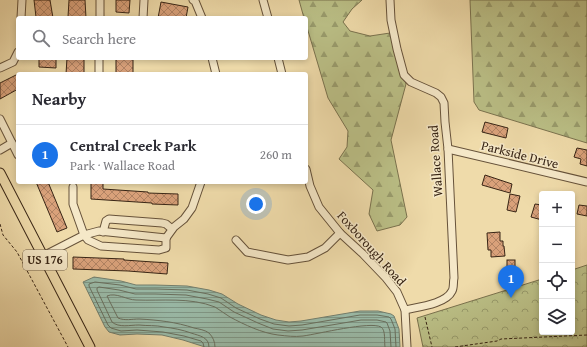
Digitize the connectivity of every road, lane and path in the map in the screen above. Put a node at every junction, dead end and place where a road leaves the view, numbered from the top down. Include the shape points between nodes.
1 (22, 0) edge
2 (100, 0) edge
3 (144, 0) edge
4 (194, 0) edge
5 (263, 0) edge
6 (390, 0) edge
7 (21, 16) edge
8 (100, 16) edge
9 (143, 16) edge
10 (201, 16) edge
11 (267, 16) edge
12 (16, 56) edge
13 (99, 60) edge
14 (212, 60) edge
15 (278, 60) edge
16 (0, 68) edge
17 (99, 72) edge
18 (216, 72) edge
19 (282, 72) edge
20 (0, 119) edge
21 (12, 143) junction
22 (448, 149) junction
23 (0, 150) edge
24 (16, 150) edge
25 (0, 173) edge
26 (308, 178) edge
27 (587, 182) edge
28 (200, 184) edge
29 (73, 187) dead end
30 (0, 224) edge
31 (172, 229) junction
32 (102, 232) junction
33 (340, 233) junction
34 (84, 235) junction
35 (166, 238) junction
36 (236, 240) dead end
37 (43, 256) junction
38 (405, 310) junction
39 (425, 317) dead end
40 (587, 335) edge
41 (560, 336) joint
42 (68, 347) edge
43 (90, 347) edge
44 (407, 347) edge
45 (432, 347) edge
46 (455, 347) edge

1 - 7 street
2 - 8 street
3 - 9 street
4 - 10 street
5 - 11 street
6 - 22 street, Wallace Road via 391,20 404,75 411,82 441,97 444,103
12 - 16 street via 13,62
13 - 17 street
14 - 18 street
15 - 19 street
20 - 21 street
21 - 23 street
21 - 24 street
22 - 27 street, Parkside Drive
22 - 38 street, Wallace Road via 454,278 452,291 446,298 432,304
25 - 37 main road, US 176
26 - 33 street, Foxborough Road via 319,207
28 - 31 street via 192,208
29 - 34 street via 74,204
30 - 42 path via 3,235 17,252
31 - 32 street via 162,223 109,219
31 - 35 street
32 - 34 street
32 - 35 street
33 - 36 street via 325,248 308,257 288,260 247,252
33 - 38 street, Foxborough Road via 386,278 397,292
34 - 35 street via 88,240 101,246 159,250 166,248
34 - 37 street
37 - 43 main road, US 176
38 - 44 street, Foxborough Road
39 - 45 path
40 - 41 path
41 - 46 path via 501,340

